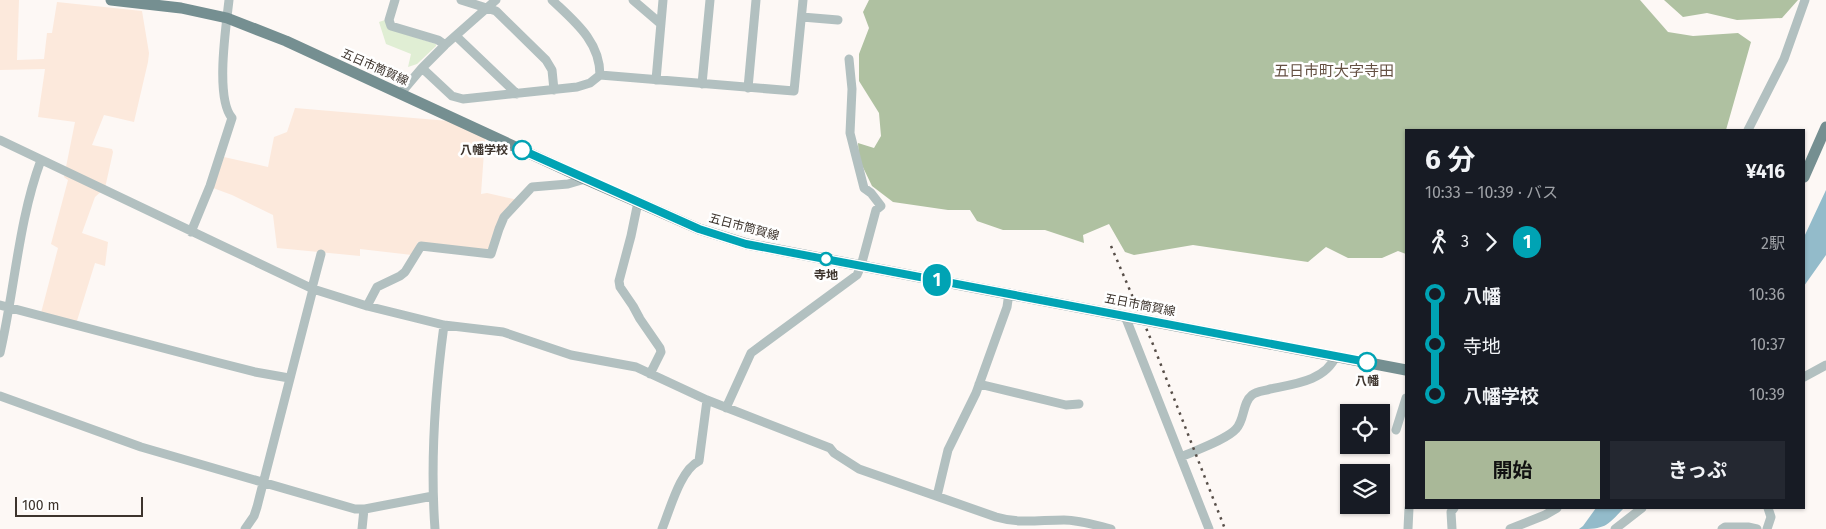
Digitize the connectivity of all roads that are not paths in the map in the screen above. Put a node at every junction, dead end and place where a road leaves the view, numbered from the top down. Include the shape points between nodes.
1 (111, 0) edge
2 (229, 0) edge
3 (395, 0) edge
4 (461, 0) edge
5 (496, 0) edge
6 (552, 0) edge
7 (633, 0) edge
8 (663, 0) edge
9 (710, 0) edge
10 (756, 0) edge
11 (804, 0) edge
12 (1806, 0) edge
13 (487, 8) junction
14 (802, 16) junction
15 (227, 18) junction
16 (838, 20) dead end
17 (661, 24) junction
18 (456, 36) junction
19 (445, 45) junction
20 (849, 59) dead end
21 (422, 68) junction
22 (600, 75) junction
23 (656, 80) junction
24 (702, 84) junction
25 (748, 88) junction
26 (554, 90) junction
27 (400, 94) junction
28 (517, 94) junction
29 (1826, 127) edge
30 (1749, 129) edge
31 (0, 140) edge
32 (41, 160) junction
33 (1805, 175) edge
34 (585, 179) junction
35 (638, 202) junction
36 (190, 232) junction
37 (321, 254) dead end
38 (861, 266) junction
39 (312, 289) junction
40 (1009, 293) junction
41 (0, 305) edge
42 (367, 306) junction
43 (10, 308) junction
44 (1125, 316) junction
45 (444, 325) junction
46 (0, 353) edge
47 (1336, 356) junction
48 (1826, 365) edge
49 (1405, 370) edge
50 (650, 374) junction
51 (1805, 376) edge
52 (289, 378) junction
53 (979, 384) junction
54 (0, 396) edge
55 (707, 400) junction
56 (1405, 401) edge
57 (1080, 404) dead end
58 (726, 408) junction
59 (1396, 430) dead end
60 (1181, 457) junction
61 (263, 483) junction
62 (433, 496) junction
63 (938, 496) junction
64 (364, 509) junction
65 (1409, 509) edge
66 (1454, 509) edge
67 (1555, 509) edge
68 (1641, 509) edge
69 (1768, 509) edge
70 (245, 529) edge
71 (362, 529) edge
72 (436, 529) edge
73 (662, 529) edge
74 (1111, 529) edge
75 (1209, 529) edge
76 (1408, 529) edge
77 (1452, 529) edge
78 (1510, 529) edge
79 (1615, 529) edge
80 (1722, 529) edge
81 (1757, 529) edge
82 (1767, 529) edge

1 - 15 main road, 五日市筒賀線 via 181,8
2 - 15 street
3 - 19 street via 389,20 391,26
4 - 13 street
5 - 13 street
6 - 22 street via 589,38 598,59
7 - 17 street
8 - 17 street
9 - 24 street
10 - 25 street
11 - 14 street
12 - 30 street via 1784,59
13 - 18 street
13 - 26 street via 496,11 546,60 552,70
14 - 16 street
14 - 25 street via 794,91
15 - 27 main road, 五日市筒賀線 via 286,41
15 - 36 street via 222,78 226,109 232,118 210,186
17 - 23 street
18 - 19 street
18 - 28 street
19 - 21 street
20 - 38 street via 852,89 850,133 864,188 881,206 876,210
21 - 27 street
21 - 28 street via 457,98
22 - 23 street
22 - 26 street via 584,86
23 - 24 street
24 - 25 street
26 - 28 street
27 - 34 main road, 五日市筒賀線
29 - 33 main road
31 - 32 street
32 - 36 street
32 - 43 street via 30,191
34 - 35 main road, 五日市筒賀線
34 - 42 street via 532,187 504,217 491,254 420,246 405,272 377,287
35 - 38 main road, 五日市筒賀線 via 699,229 746,244
35 - 50 street via 619,281 660,348
36 - 39 street
37 - 39 street
38 - 40 main road, 五日市筒賀線
38 - 58 street via 857,275 751,353
39 - 42 street
39 - 52 street
40 - 44 main road, 五日市筒賀線
40 - 53 street
41 - 43 street
42 - 45 street
43 - 46 street
43 - 52 street
44 - 47 main road, 五日市筒賀線
44 - 60 street
45 - 50 street via 503,332 571,355 629,365
45 - 62 street via 437,377
47 - 49 main road, 五日市筒賀線
47 - 60 street via 1332,366 1319,375 1252,395 1237,429
48 - 51 street
50 - 55 street
52 - 61 street
53 - 57 street via 1066,405
53 - 63 street via 948,450
54 - 61 street via 141,447
55 - 58 street
55 - 73 street via 699,461 693,464 680,484
56 - 59 street
58 - 63 street via 830,448 859,469
60 - 75 street
61 - 64 street
61 - 70 street via 254,516
62 - 64 street
62 - 72 street
63 - 74 street via 1013,522 1065,520
64 - 71 street
65 - 76 street
66 - 77 street
67 - 78 street
68 - 79 street
69 - 82 street via 1771,517
80 - 81 street

